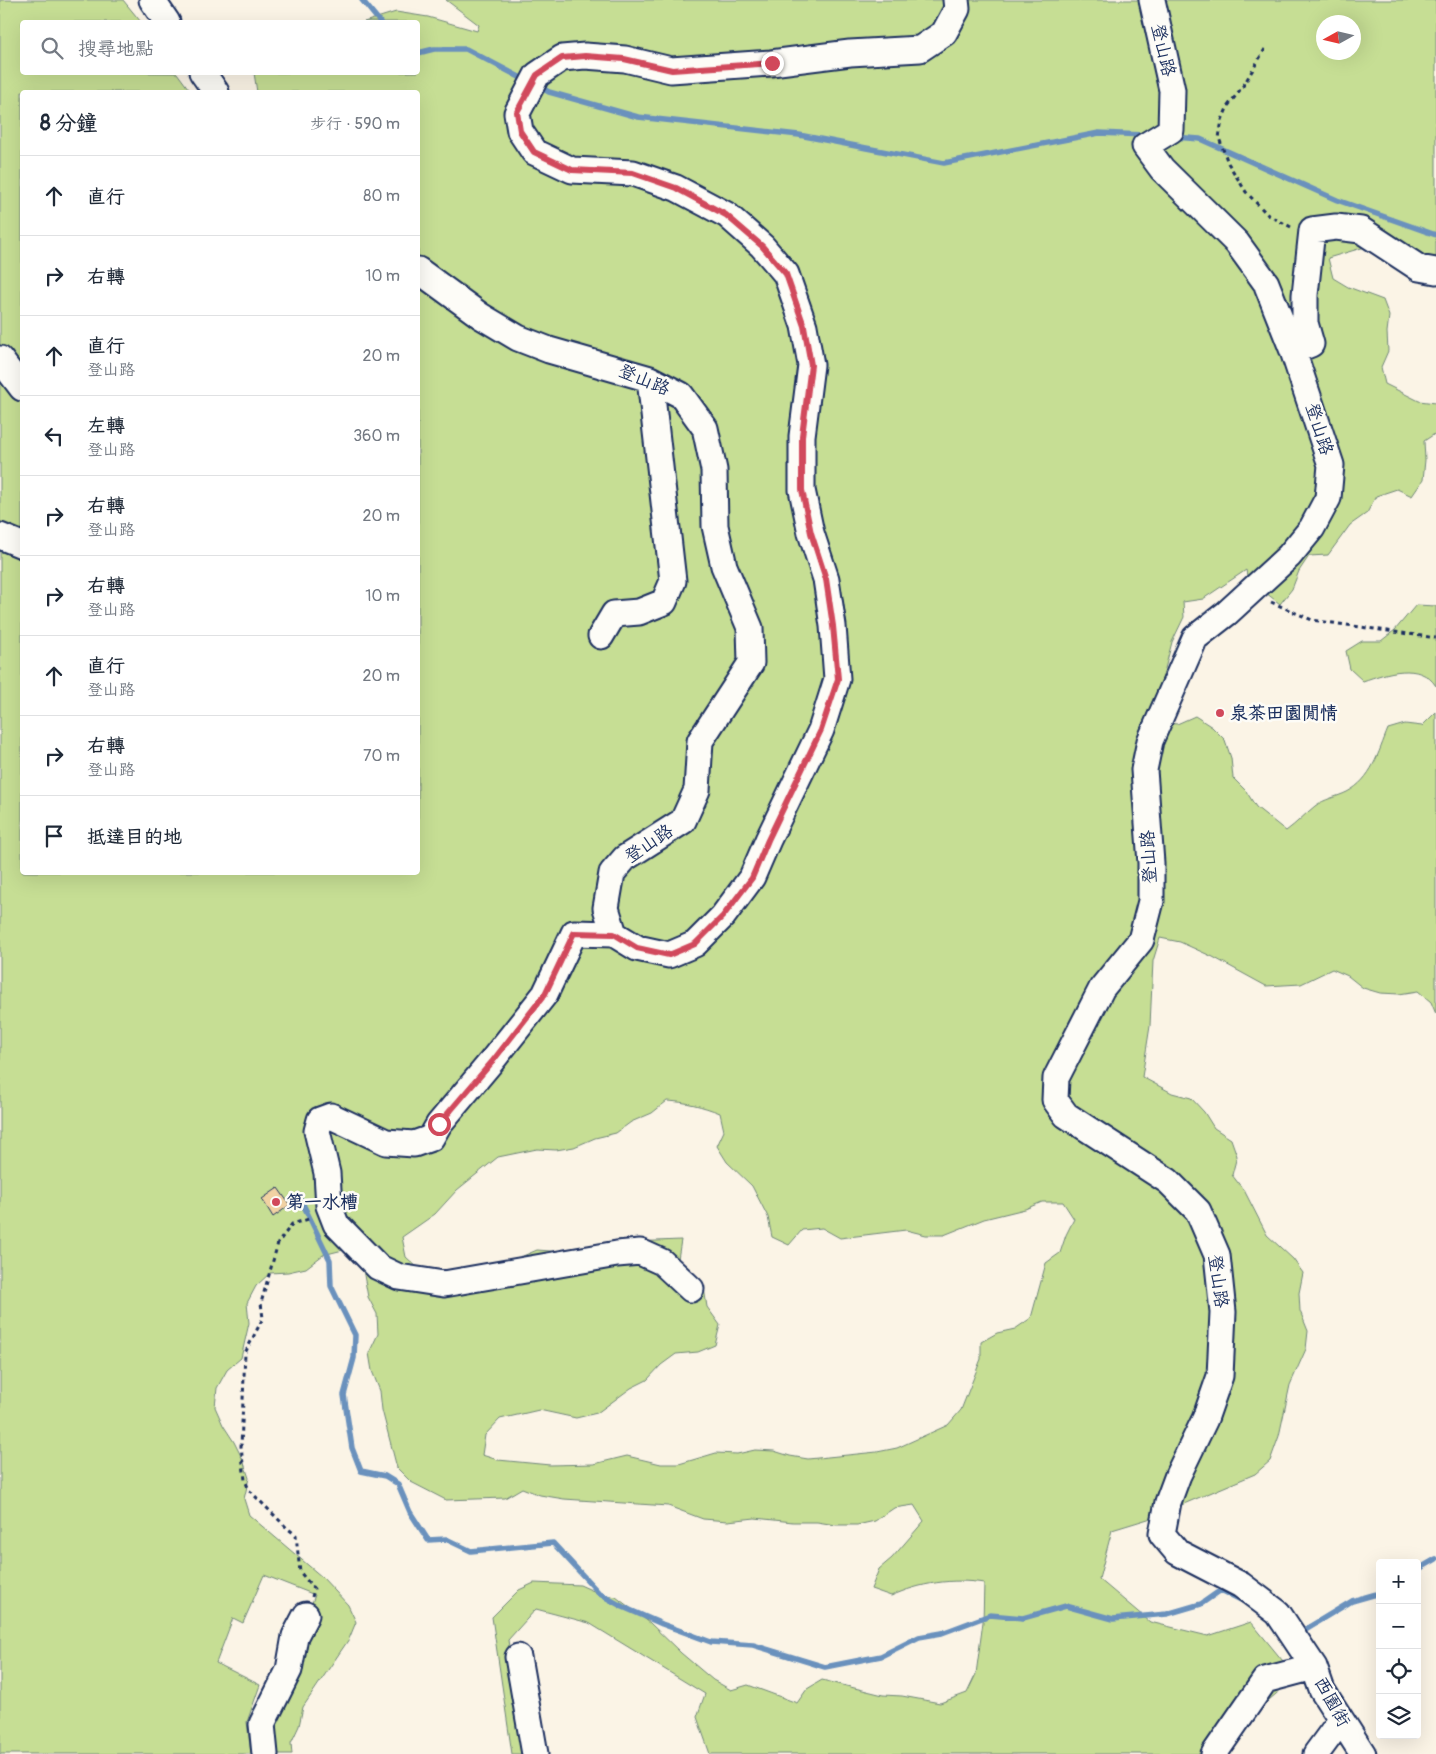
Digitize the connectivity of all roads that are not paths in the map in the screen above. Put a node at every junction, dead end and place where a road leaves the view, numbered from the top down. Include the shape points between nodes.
1 (152, 0) edge
2 (956, 0) edge
3 (1152, 0) edge
4 (167, 20) edge
5 (204, 75) edge
6 (215, 90) edge
7 (420, 271) edge
8 (1436, 271) edge
9 (1293, 351) junction
10 (0, 359) edge
11 (650, 379) junction
12 (20, 385) edge
13 (0, 536) edge
14 (20, 544) edge
15 (601, 636) dead end
16 (614, 934) junction
17 (691, 1289) dead end
18 (306, 1615) road end
19 (518, 1657) dead end
20 (1314, 1666) junction
21 (1341, 1720) junction
22 (265, 1754) edge
23 (535, 1754) edge
24 (1214, 1754) edge
25 (1316, 1754) edge
26 (1363, 1754) edge

1 - 4 street
2 - 16 street via 957,9 944,32 920,49 672,70 624,59 562,58 533,83 517,112 520,131 534,152 572,170 633,173 676,188 726,215 762,246 786,274 804,326 811,365 802,436 802,490 811,533 826,579 838,679 821,730 752,878 723,916 695,944 669,955 637,948
3 - 9 street, 登山路 via 1172,90 1170,130 1145,146 1162,169 1237,243 1266,282
5 - 6 street
7 - 11 street, 登山路 via 481,316 518,338
8 - 9 street via 1419,268 1361,230 1336,227 1312,230 1305,294 1305,323 1312,344
9 - 20 street, 登山路 via 1331,465 1328,498 1312,528 1289,556 1195,638 1178,675 1150,741 1144,770 1151,901 1141,940 1102,988 1056,1078 1055,1100 1066,1115 1168,1181 1198,1211 1217,1255 1223,1312 1220,1376 1205,1419 1168,1502 1162,1534 1177,1552 1241,1585 1278,1613
10 - 12 street
11 - 15 street via 673,581 664,602 639,612 614,614
11 - 16 street, 登山路 via 681,395 705,428 714,470 715,526 724,566 750,628 751,663 700,741 697,790 682,821 625,858 612,873 606,908
13 - 14 street
16 - 17 street via 574,933 545,994 431,1138 414,1144 386,1142 331,1116 320,1120 317,1132 328,1172 329,1206 336,1224 351,1240 378,1267 399,1276 444,1284 640,1252 662,1262
18 - 22 street via 295,1636 289,1670 262,1724
19 - 23 street
20 - 21 street, 西園街 via 1322,1690
20 - 24 street, 西園街 via 1265,1680
21 - 25 street
21 - 26 street, 西園街

